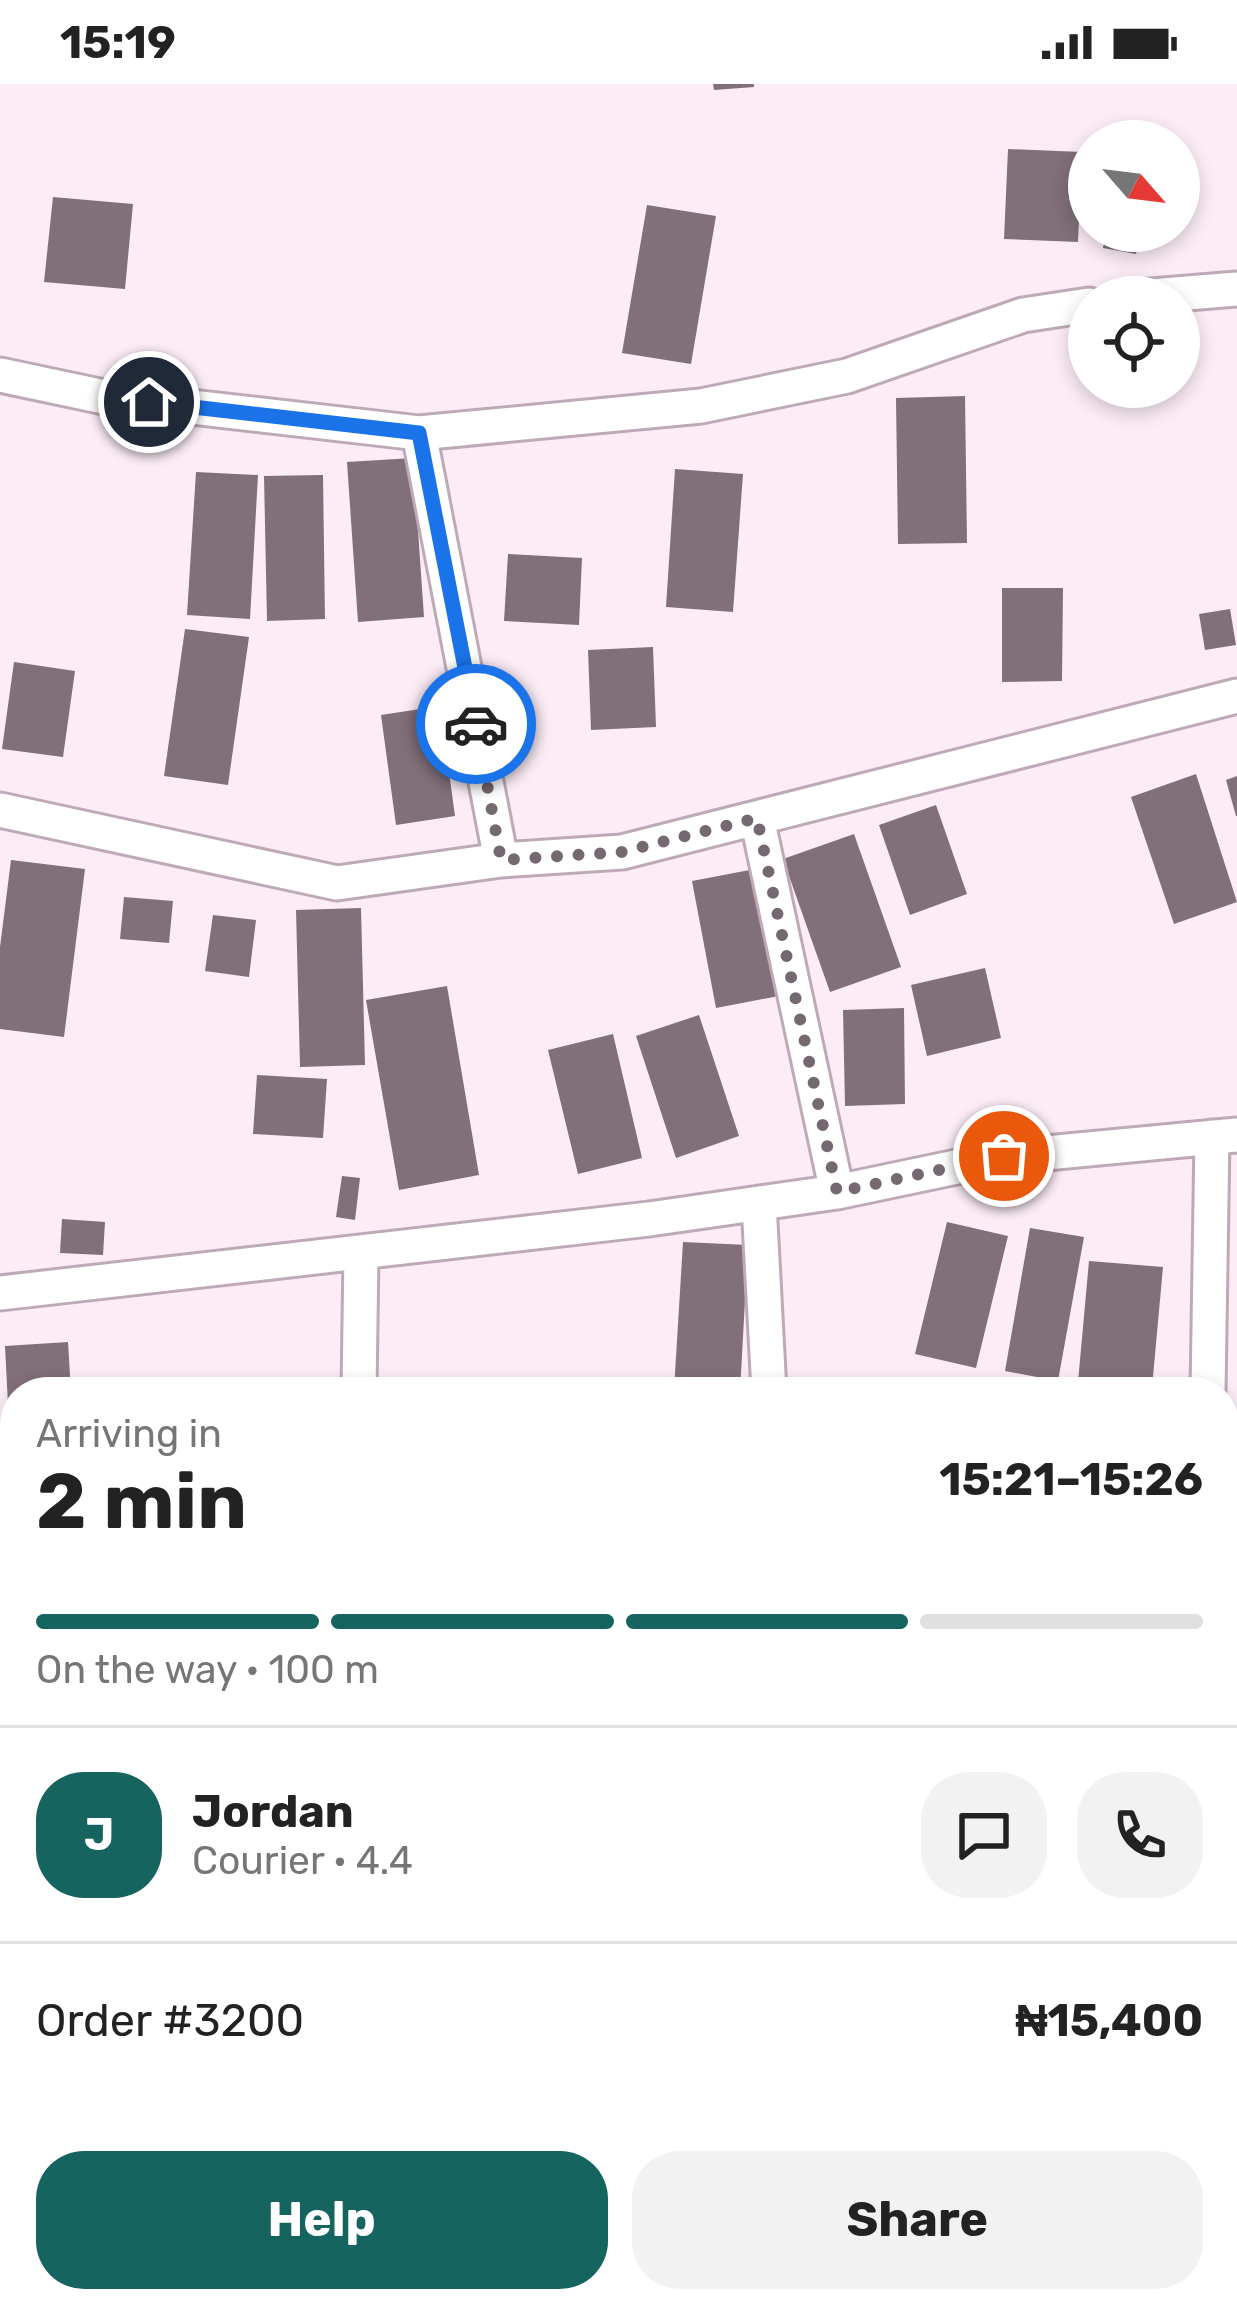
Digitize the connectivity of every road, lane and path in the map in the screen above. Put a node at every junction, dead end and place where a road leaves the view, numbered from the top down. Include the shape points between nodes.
1 (1237, 289) edge
2 (1200, 292) edge
3 (1068, 308) edge
4 (0, 375) edge
5 (419, 433) junction
6 (1237, 696) edge
7 (0, 811) edge
8 (757, 818) junction
9 (501, 860) junction
10 (1224, 1136) edge
11 (837, 1192) junction
12 (759, 1203) junction
13 (361, 1254) junction
14 (0, 1293) edge
15 (359, 1377) edge
16 (769, 1377) edge
17 (1209, 1377) edge

1 - 2 street
3 - 5 street via 1023,315 847,376 701,406
4 - 5 street via 104,397
5 - 9 street
6 - 8 street
7 - 9 street via 337,883
8 - 9 street via 622,852
8 - 11 street
10 - 11 street via 1004,1156
10 - 17 street
11 - 12 street
12 - 13 street
12 - 16 street
13 - 14 street
13 - 15 street

